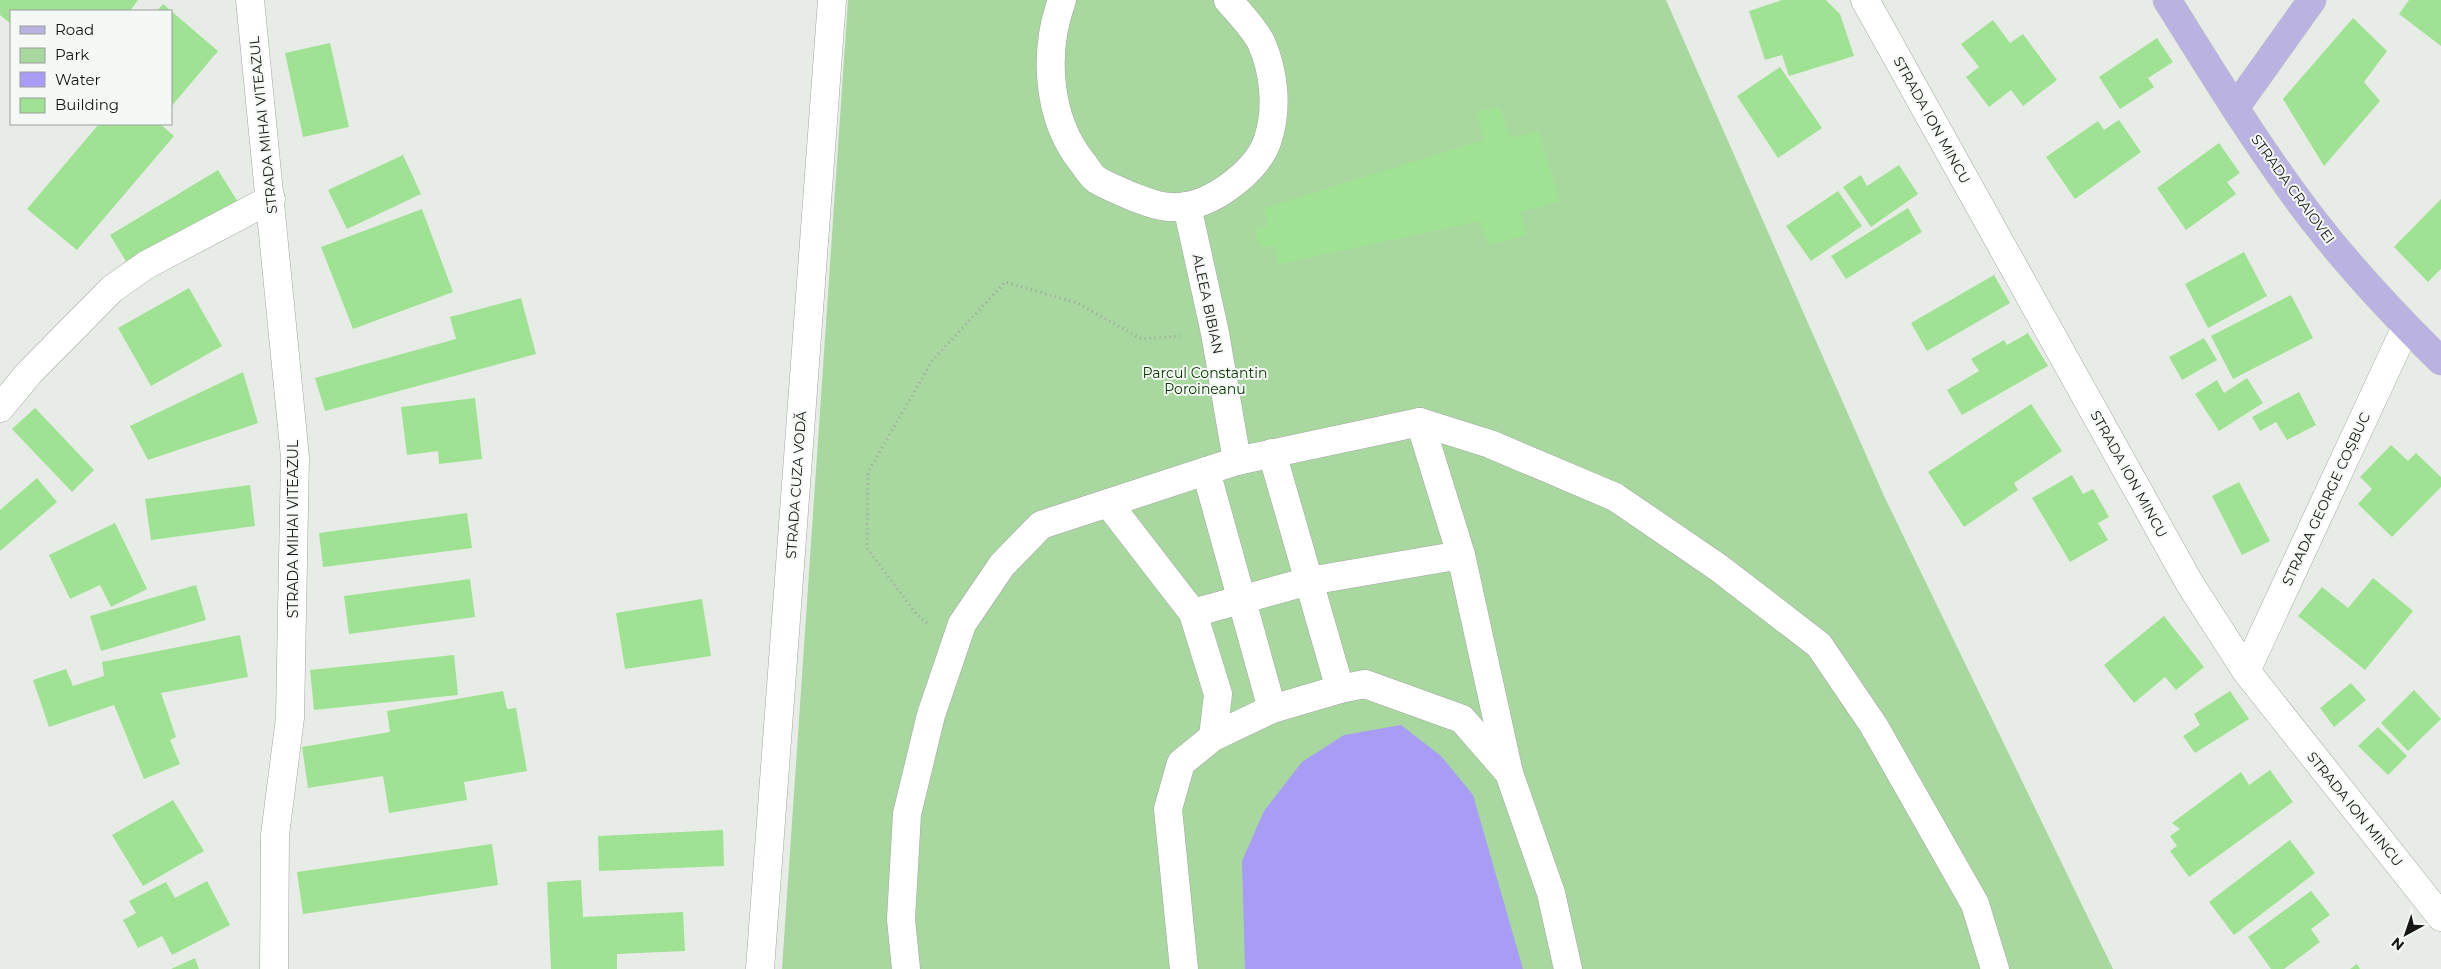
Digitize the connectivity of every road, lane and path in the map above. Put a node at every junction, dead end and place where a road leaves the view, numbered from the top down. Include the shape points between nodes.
1 (250, 0) edge
2 (832, 0) edge
3 (1062, 0) edge
4 (1228, 0) edge
5 (1865, 0) edge
6 (2167, 0) edge
7 (2312, 0) edge
8 (2235, 108) junction
9 (271, 199) junction
10 (1187, 206) junction
11 (2406, 327) junction
12 (1215, 333) junction
13 (2441, 361) edge
14 (0, 408) edge
15 (1420, 422) junction
16 (1272, 453) junction
17 (1237, 462) junction
18 (1206, 471) junction
19 (1108, 503) junction
20 (1461, 555) junction
21 (1309, 581) junction
22 (1242, 598) junction
23 (1193, 613) junction
24 (954, 644) junction
25 (2246, 671) junction
26 (1340, 689) junction
27 (1272, 709) junction
28 (1213, 737) junction
29 (1509, 773) junction
30 (2441, 917) edge
31 (274, 969) edge
32 (760, 969) edge
33 (906, 969) edge
34 (1184, 969) edge
35 (1568, 969) edge
36 (1995, 969) edge

1 - 9 street, STRADA MIHAI VITEAZUL
2 - 32 street, STRADA CUZA VODĂ
3 - 10 street via 1055,18 1050,64 1057,117 1075,153 1095,179 1126,194 1159,206
4 - 10 street via 1260,42 1269,69 1274,96 1268,140 1250,168 1222,192
5 - 25 street, STRADA ION MINCU via 2190,584
6 - 8 main road, STRADA CRAIOVEI
7 - 8 main road
8 - 11 main road, STRADA CRAIOVEI via 2313,220
9 - 14 street via 146,264 112,289 29,373
9 - 31 street, STRADA MIHAI VITEAZUL via 295,457 290,718 275,835
10 - 12 street, ALEEA BIBIAN
11 - 13 main road, STRADA CRAIOVEI
11 - 25 street, STRADA GEORGE COȘBUC
12 - 17 street, ALEEA BIBIAN
12 - 24 path via 1142,339 1077,303 1005,282 932,361 868,472 867,548 917,615
15 - 16 street
15 - 20 street
15 - 36 street via 1490,444 1614,497 1719,568 1819,645 1874,726 1975,904
16 - 17 street
16 - 21 street
17 - 18 street
18 - 19 street
18 - 22 street
19 - 23 street
19 - 24 street via 1041,525 1002,565 962,624
20 - 21 street
20 - 29 street
21 - 22 street
21 - 26 street
22 - 23 street
22 - 27 street
23 - 28 street via 1218,694
24 - 33 street via 930,715 907,814 901,919
25 - 30 street, STRADA ION MINCU
26 - 27 street
26 - 29 street via 1365,684 1462,719
27 - 28 street
28 - 34 street via 1181,763 1168,809
29 - 35 street via 1551,893

